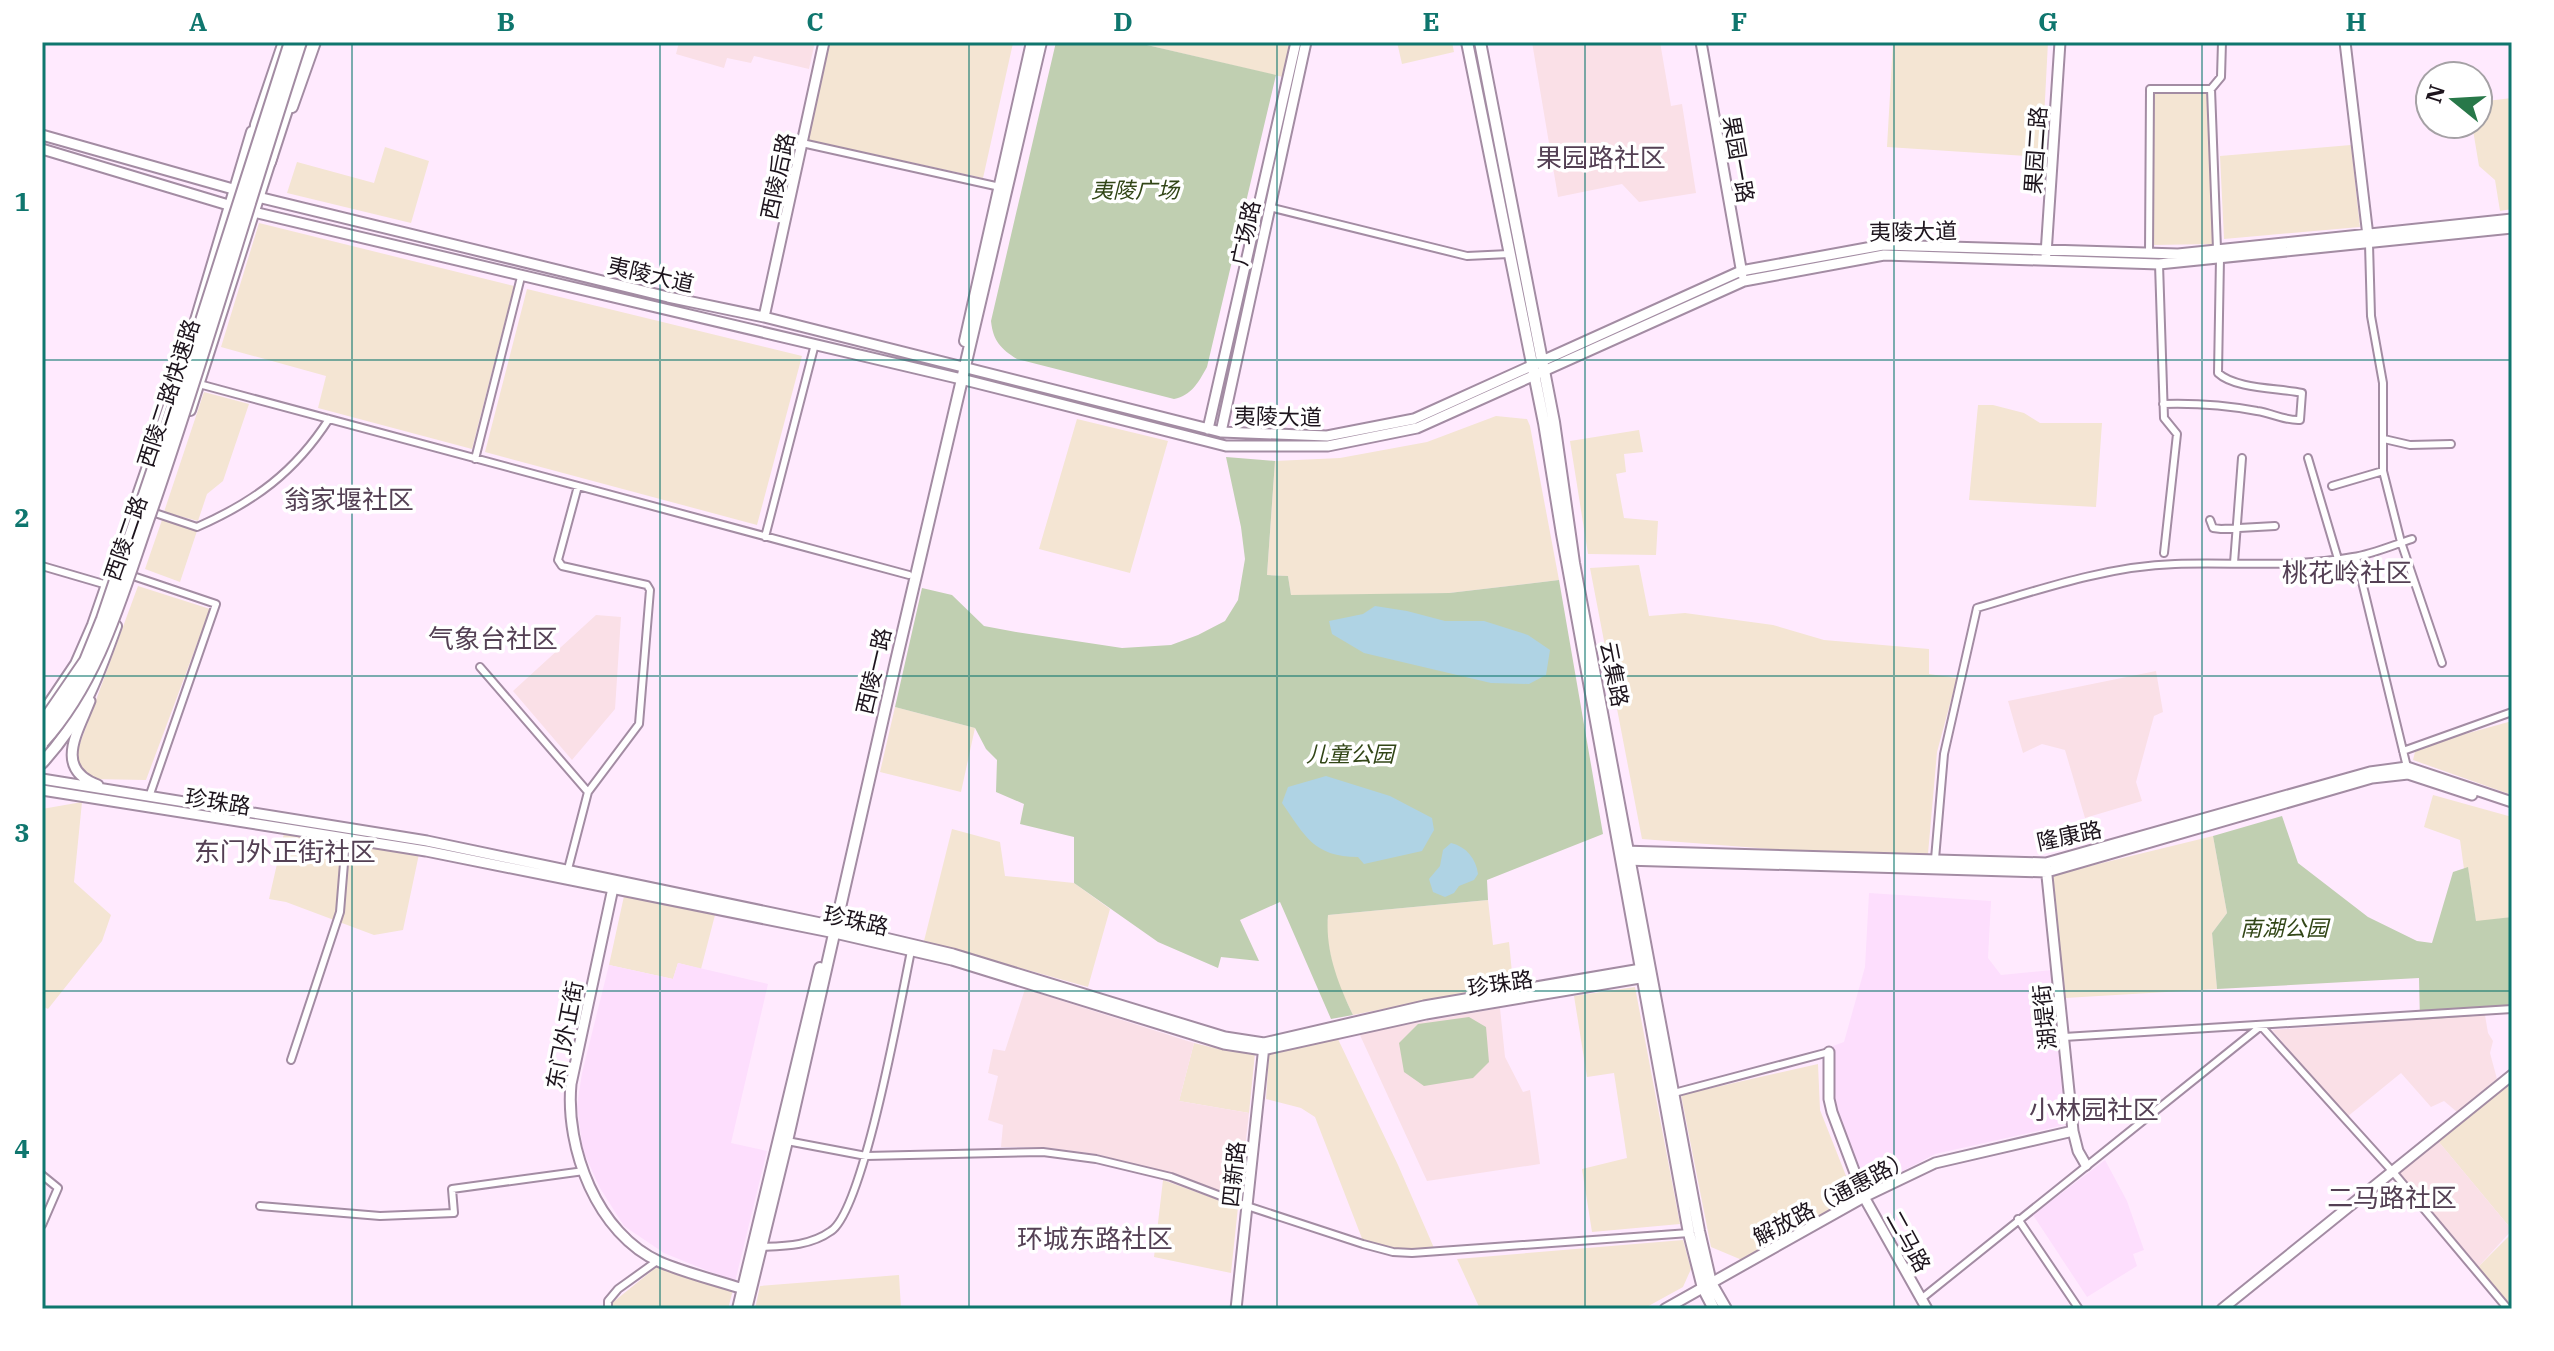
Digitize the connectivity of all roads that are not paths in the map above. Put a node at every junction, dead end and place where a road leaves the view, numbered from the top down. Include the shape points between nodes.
1 (285, 42) edge
2 (300, 42) edge
3 (308, 42) edge
4 (315, 42) edge
5 (824, 42) edge
6 (1032, 42) edge
7 (1041, 42) edge
8 (1296, 42) edge
9 (1306, 42) edge
10 (1467, 42) edge
11 (1480, 42) edge
12 (1701, 42) edge
13 (2060, 42) edge
14 (2222, 42) edge
15 (2345, 42) edge
16 (2211, 89) junction
17 (42, 135) edge
18 (802, 143) junction
19 (42, 149) edge
20 (269, 162) junction
21 (1000, 187) junction
22 (234, 190) junction
23 (259, 197) junction
24 (230, 206) junction
25 (1269, 207) junction
26 (254, 212) junction
27 (2512, 219) edge
28 (2512, 228) edge
29 (2368, 240) junction
30 (2149, 253) junction
31 (2218, 253) junction
32 (1509, 254) junction
33 (2046, 255) junction
34 (2159, 264) junction
35 (1742, 276) junction
36 (521, 277) junction
37 (764, 317) junction
38 (815, 344) junction
39 (963, 367) junction
40 (1537, 368) junction
41 (960, 379) junction
42 (199, 384) junction
43 (2163, 404) junction
44 (329, 419) junction
45 (1208, 429) junction
46 (1221, 432) junction
47 (2384, 439) junction
48 (2451, 444) dead end
49 (2242, 458) dead end
50 (2308, 458) dead end
51 (475, 459) junction
52 (2383, 471) junction
53 (578, 486) junction
54 (2332, 486) dead end
55 (155, 513) junction
56 (2210, 520) dead end
57 (2275, 526) dead end
58 (2236, 530) junction
59 (765, 537) junction
60 (2412, 539) dead end
61 (2401, 542) junction
62 (2164, 553) dead end
63 (2356, 557) junction
64 (2338, 559) junction
65 (2234, 563) junction
66 (42, 566) edge
67 (909, 575) junction
68 (133, 576) junction
69 (107, 585) junction
70 (2442, 663) dead end
71 (480, 667) dead end
72 (96, 684) junction
73 (2512, 712) edge
74 (42, 715) edge
75 (42, 725) edge
76 (42, 742) edge
77 (2403, 751) junction
78 (42, 763) edge
79 (2407, 767) junction
80 (42, 779) edge
81 (42, 790) edge
82 (588, 792) junction
83 (128, 794) junction
84 (68, 795) junction
85 (42, 796) edge
86 (149, 797) junction
87 (2512, 802) edge
88 (2512, 809) edge
89 (346, 839) junction
90 (1624, 855) junction
91 (1935, 859) junction
92 (2046, 867) junction
93 (568, 869) junction
94 (613, 888) junction
95 (832, 929) junction
96 (911, 951) junction
97 (1646, 973) junction
98 (2512, 1009) edge
99 (2261, 1026) junction
100 (2064, 1037) junction
101 (1264, 1046) junction
102 (1829, 1052) joint
103 (291, 1060) dead end
104 (2512, 1075) edge
105 (1674, 1093) junction
106 (2073, 1131) junction
107 (787, 1141) junction
108 (866, 1156) junction
109 (2086, 1165) junction
110 (584, 1171) junction
111 (2393, 1172) junction
112 (42, 1175) edge
113 (1864, 1197) junction
114 (260, 1206) dead end
115 (1247, 1206) junction
116 (2018, 1219) junction
117 (42, 1225) edge
118 (1689, 1233) junction
119 (761, 1247) junction
120 (657, 1261) junction
121 (1707, 1285) junction
122 (743, 1289) junction
123 (1921, 1299) junction
124 (608, 1309) edge
125 (738, 1309) edge
126 (746, 1309) edge
127 (1236, 1309) edge
128 (1665, 1309) edge
129 (1714, 1309) edge
130 (1726, 1309) edge
131 (1927, 1309) edge
132 (2079, 1309) edge
133 (2222, 1309) edge
134 (2508, 1309) edge

1 - 22 main road, 西陵二路
1 - 75 highway, 西陵二路快速路, bridge via 170,421 103,619 86,661
2 - 76 highway, 西陵二路快速路, bridge via 105,641 79,691
3 - 20 highway
4 - 20 main road, 西陵二路
5 - 18 main road, 西陵后路
6 - 21 main road, 西陵一路
7 - 39 main road, 西陵一路
8 - 45 main road, 广场路
9 - 25 main road, 广场路
10 - 32 main road, 云集路
11 - 40 main road, 云集路
12 - 35 main road, 果园一路
13 - 33 main road, 果园二路
14 - 16 street via 2221,77
15 - 29 main road
16 - 30 street via 2150,89
16 - 31 street
17 - 22 main road, 夷陵大道
18 - 21 street
18 - 37 main road, 西陵后路
19 - 24 main road, 夷陵大道
20 - 23 main road, 西陵二路
21 - 39 main road, 西陵一路
22 - 23 main road, 夷陵大道
22 - 24 main road, 西陵二路
23 - 26 main road, 西陵二路
23 - 37 main road, 夷陵大道
24 - 26 main road, 夷陵大道
24 - 69 main road, 西陵二路
25 - 32 street via 1467,256
25 - 46 main road, 广场路
26 - 36 main road, 夷陵大道
26 - 42 main road, 西陵二路
27 - 29 main road, 夷陵大道
28 - 29 main road, 夷陵大道
29 - 31 main road, 夷陵大道
29 - 47 street
30 - 31 main road, 夷陵大道
30 - 33 main road, 夷陵大道
31 - 34 main road, 夷陵大道
31 - 43 street via 2218,373 2302,393 2300,420 2211,403
32 - 40 main road, 云集路
33 - 34 main road, 夷陵大道
33 - 35 main road, 夷陵大道 via 1884,255
34 - 43 street
35 - 40 main road, 夷陵大道
36 - 38 main road, 夷陵大道
36 - 51 street
37 - 39 main road, 夷陵大道
38 - 41 main road, 夷陵大道
38 - 59 street
39 - 41 main road, 西陵一路
39 - 45 main road, 夷陵大道
40 - 41 main road, 夷陵大道 via 1417,428 1328,446 1226,446
40 - 46 main road, 夷陵大道 via 1414,419 1327,436
40 - 90 main road, 云集路 via 1554,422
41 - 67 main road, 西陵一路
41 - 95 main road, 西陵一路
42 - 44 street
42 - 55 main road, 西陵二路
43 - 62 street via 2164,418 2177,434
44 - 51 street
44 - 55 street via 310,449 267,490 225,515 197,527
45 - 46 main road, 夷陵大道
47 - 48 street via 2410,445
47 - 52 street
49 - 58 street
50 - 64 street
51 - 53 street
52 - 54 street
52 - 61 street
53 - 59 street
53 - 82 street via 558,560 562,566 647,585 650,590 639,724
55 - 68 main road, 西陵二路
56 - 58 street via 2213,528
57 - 58 street
58 - 65 street
59 - 67 street
60 - 61 street
61 - 63 street
61 - 70 street
63 - 64 street
63 - 77 street
64 - 65 street
65 - 91 street via 2106,573 1977,608 1944,754
66 - 69 street
67 - 95 main road, 西陵一路
68 - 72 main road, 西陵二路
68 - 86 street via 216,604
69 - 74 main road, 西陵二路 via 76,664
71 - 82 street
72 - 78 main road, 西陵二路 via 75,724
72 - 83 main road via 71,762 90,782
73 - 77 street
77 - 79 street
79 - 87 main road, 隆康路
79 - 92 main road, 隆康路 via 2370,772
80 - 83 main road, 珍珠路
81 - 84 main road, 珍珠路
82 - 93 street
83 - 86 main road, 珍珠路
84 - 85 main road
84 - 89 main road, 珍珠路
86 - 93 main road, 珍珠路
88 - 92 main road, 隆康路 via 2408,774 2372,778
89 - 94 main road, 珍珠路
89 - 103 street via 340,912
90 - 91 main road, 隆康路
90 - 92 main road, 隆康路
90 - 97 main road, 云集路
91 - 92 main road, 隆康路
92 - 100 main road, 湖堤街
93 - 95 main road, 珍珠路
94 - 95 main road, 珍珠路
94 - 110 main road, 东门外正街 via 568,1110
95 - 96 main road, 珍珠路
95 - 101 main road, 珍珠路 via 953,954
95 - 107 main road, 西陵一路
95 - 122 main road, 西陵一路
96 - 101 main road, 珍珠路 via 1224,1044
96 - 108 street
97 - 101 main road, 珍珠路 via 1424,1006
97 - 105 main road, 云集路
97 - 118 main road, 云集路
98 - 99 street
99 - 100 street
99 - 109 street
99 - 111 street
100 - 106 main road, 湖堤街
101 - 115 main road, 四新路
102 - 105 street
102 - 113 main road, 二马路 via 1832,1112
104 - 111 main road
105 - 121 main road, 云集路
106 - 109 main road, 湖堤街
106 - 113 main road, 解放路（通惠路） via 1935,1163
107 - 108 street
107 - 119 main road, 西陵一路
108 - 115 street via 1056,1153 1171,1177
108 - 119 street via 849,1206 833,1230 799,1245
109 - 116 street
110 - 114 street via 452,1189 454,1213 380,1216
110 - 120 main road, 东门外正街 via 615,1230
111 - 133 main road
111 - 134 street
112 - 117 street via 58,1188
113 - 121 main road, 解放路（通惠路）
113 - 123 main road, 二马路
115 - 118 street via 1393,1252
115 - 127 main road, 四新路
116 - 123 street
116 - 132 street
118 - 121 main road, 云集路
119 - 126 main road, 西陵一路
120 - 122 main road, 东门外正街
120 - 124 street via 618,1289
121 - 128 main road, 解放路（通惠路）
121 - 129 main road, 云集路
121 - 130 main road, 云集路
122 - 125 main road, 西陵一路
123 - 131 main road, 二马路

